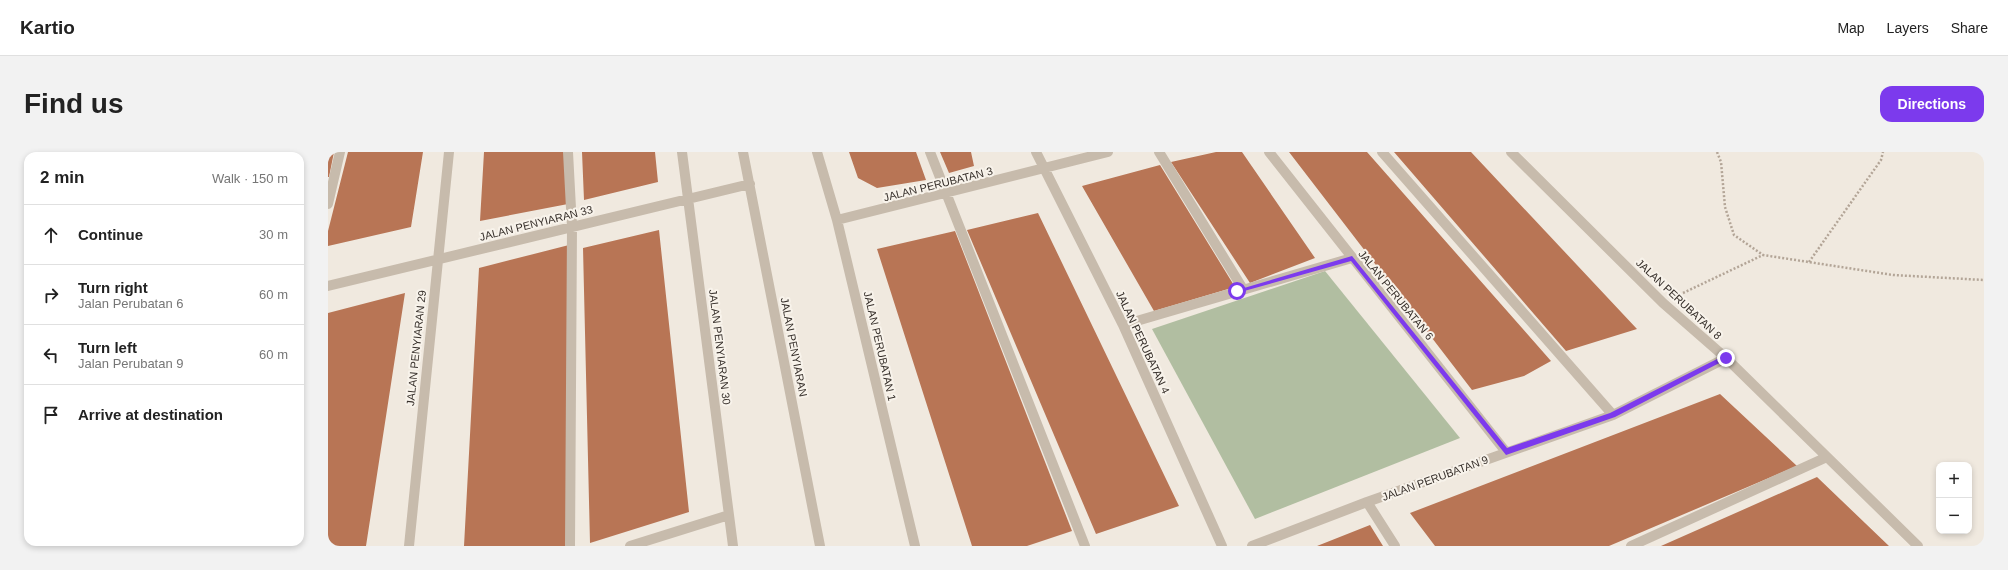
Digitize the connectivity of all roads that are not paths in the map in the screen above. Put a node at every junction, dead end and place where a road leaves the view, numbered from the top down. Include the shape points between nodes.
1 (340, 152) edge
2 (449, 152) edge
3 (568, 152) edge
4 (682, 152) edge
5 (743, 152) edge
6 (817, 152) edge
7 (930, 152) edge
8 (1036, 152) edge
9 (1108, 152) edge
10 (1158, 152) edge
11 (1269, 152) edge
12 (1382, 152) edge
13 (1511, 152) edge
14 (1044, 168) junction
15 (750, 184) junction
16 (945, 193) junction
17 (689, 198) junction
18 (328, 204) edge
19 (837, 220) junction
20 (572, 227) junction
21 (1352, 258) junction
22 (438, 259) junction
23 (328, 286) edge
24 (1243, 289) junction
25 (1123, 325) junction
26 (1726, 358) junction
27 (1613, 415) junction
28 (1506, 452) junction
29 (1827, 457) junction
30 (1367, 502) junction
31 (729, 515) junction
32 (409, 546) edge
33 (570, 546) edge
34 (630, 546) edge
35 (733, 546) edge
36 (820, 546) edge
37 (915, 546) edge
38 (1086, 546) edge
39 (1222, 546) edge
40 (1252, 546) edge
41 (1395, 546) edge
42 (1631, 546) edge
43 (1918, 546) edge

1 - 18 street
2 - 22 street, JALAN PENYIARAN 29
3 - 20 street
4 - 17 street, JALAN PENYIARAN 30
5 - 15 street, JALAN PENYIARAN
6 - 19 street, JALAN PERUBATAN 1
7 - 16 street
8 - 14 street, JALAN PERUBATAN 4
9 - 14 street, JALAN PERUBATAN 3
10 - 24 street
11 - 21 street, JALAN PERUBATAN 6
12 - 27 street
13 - 26 street, JALAN PERUBATAN 8 via 1662,303
14 - 16 street, JALAN PERUBATAN 3
14 - 25 street, JALAN PERUBATAN 4
15 - 17 street, JALAN PENYIARAN 33
15 - 36 street, JALAN PENYIARAN
16 - 19 street, JALAN PERUBATAN 3
16 - 38 street
17 - 20 street, JALAN PENYIARAN 33
17 - 31 street, JALAN PENYIARAN 30
19 - 37 street, JALAN PERUBATAN 1
20 - 22 street, JALAN PENYIARAN 33
20 - 33 street
21 - 24 street
21 - 28 street, JALAN PERUBATAN 6
22 - 23 street, JALAN PENYIARAN 33
22 - 32 street, JALAN PENYIARAN 29
24 - 25 street
25 - 39 street, JALAN PERUBATAN 4
26 - 27 street, JALAN PERUBATAN 9
26 - 29 street, JALAN PERUBATAN 8
27 - 28 street, JALAN PERUBATAN 9
28 - 30 street, JALAN PERUBATAN 9
29 - 42 street
29 - 43 street, JALAN PERUBATAN 8
30 - 40 street, JALAN PERUBATAN 9
30 - 41 street
31 - 34 street
31 - 35 street, JALAN PENYIARAN 30

